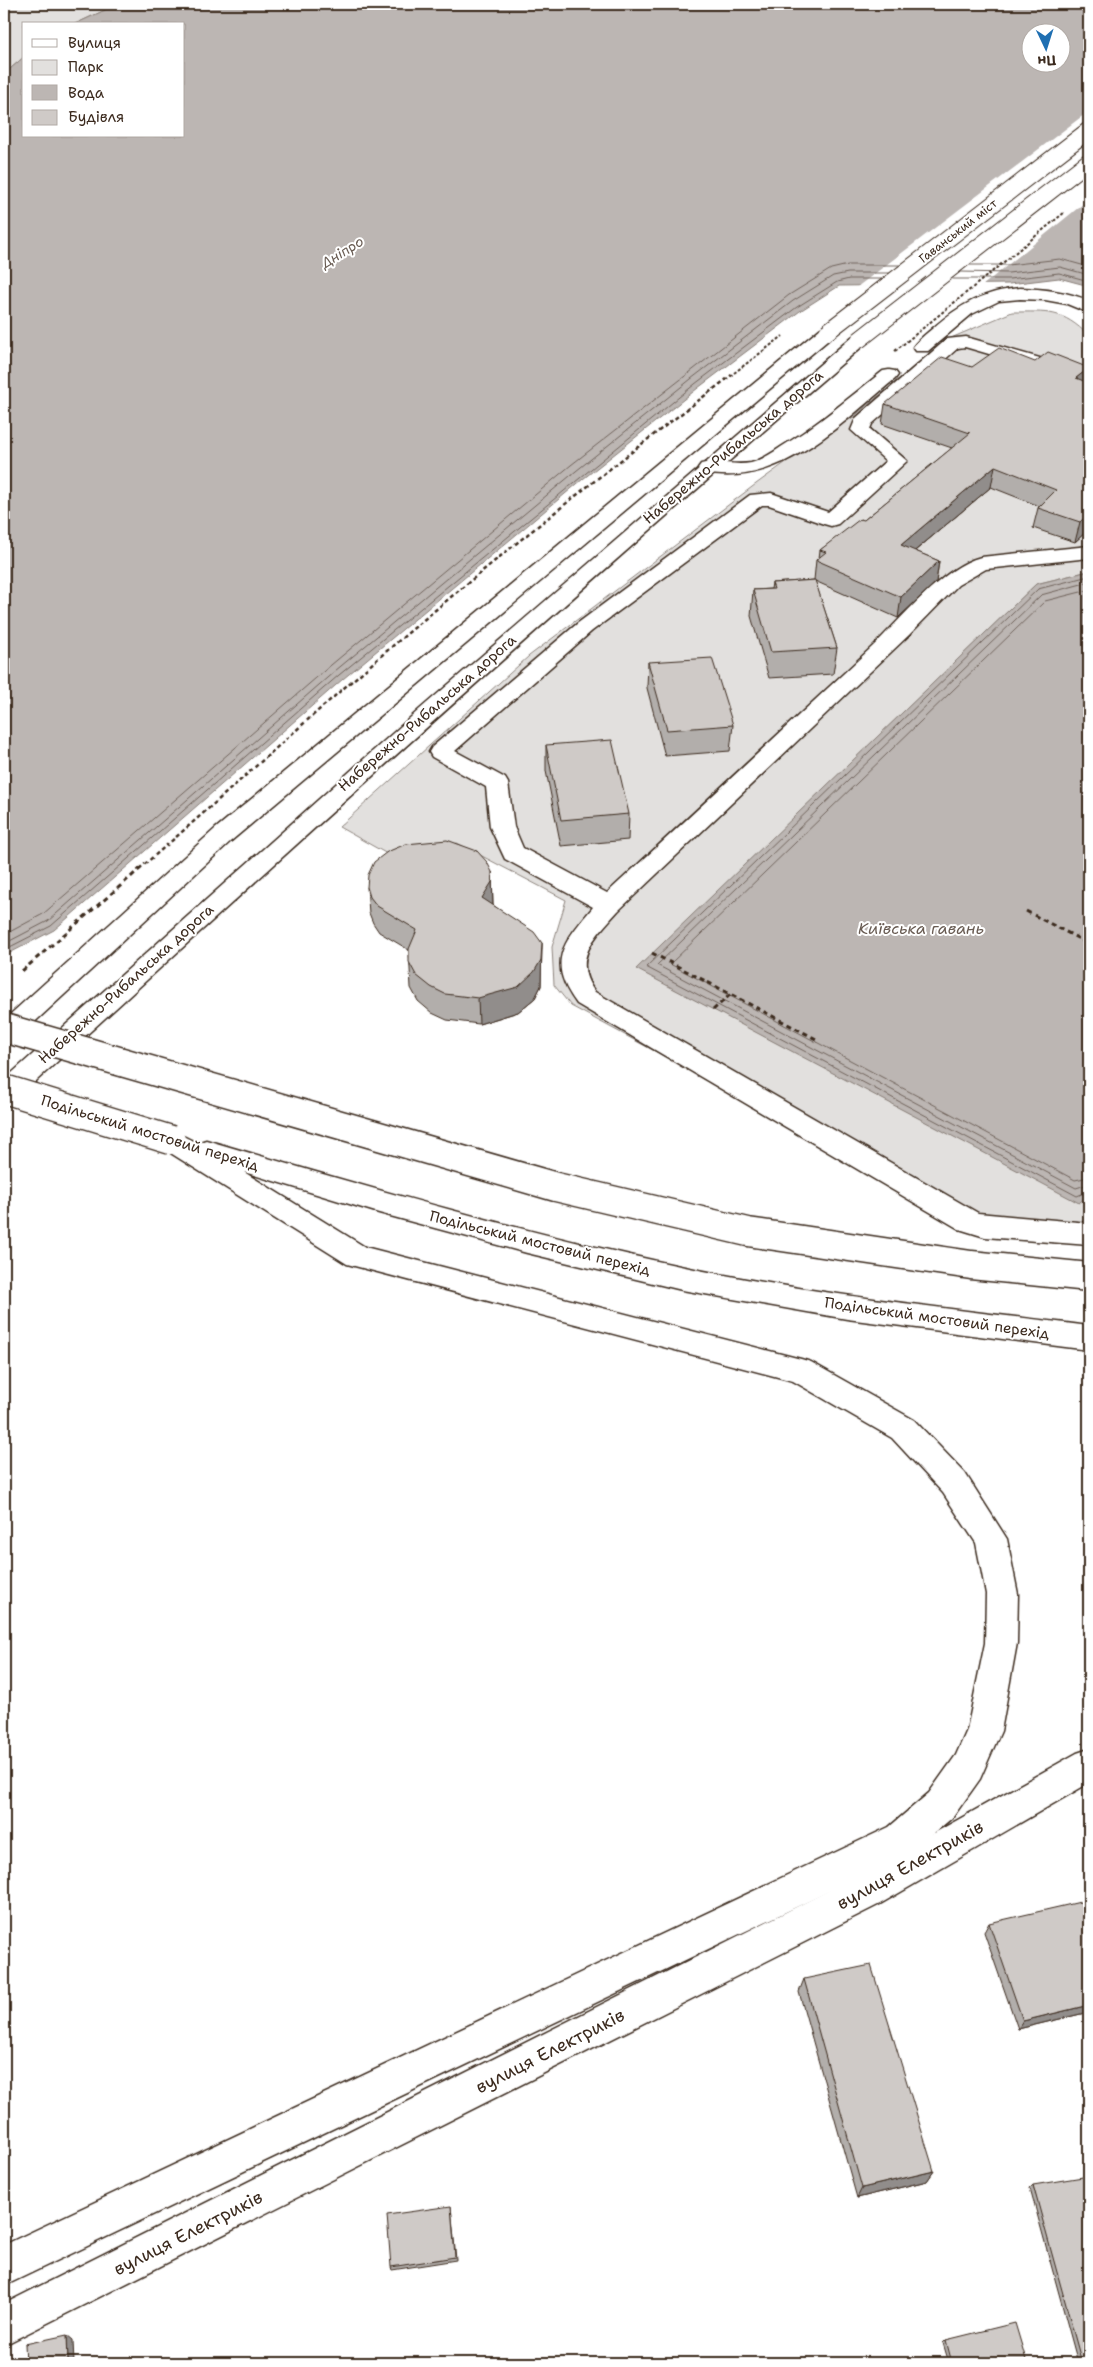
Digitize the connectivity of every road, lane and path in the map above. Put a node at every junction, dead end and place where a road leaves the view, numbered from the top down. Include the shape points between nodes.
1 (1089, 130) edge
2 (1089, 161) edge
3 (1067, 210) dead end
4 (1089, 308) edge
5 (827, 332) joint
6 (786, 334) dead end
7 (859, 340) joint
8 (896, 351) dead end
9 (1089, 378) edge
10 (708, 468) junction
11 (1089, 552) edge
12 (610, 905) junction
13 (1026, 911) dead end
14 (1089, 944) edge
15 (652, 953) dead end
16 (22, 971) dead end
17 (731, 994) junction
18 (713, 1010) dead end
19 (4, 1028) edge
20 (4, 1034) edge
21 (818, 1040) dead end
22 (4, 1089) edge
23 (4, 1095) edge
24 (172, 1140) junction
25 (1089, 1234) edge
26 (1089, 1277) edge
27 (1089, 1338) edge
28 (1089, 1765) edge
29 (4, 2266) edge
30 (4, 2325) edge

1 - 5 main road, Гаванський міст, bridge
2 - 7 main road, Гаванський міст, bridge
3 - 8 path, bridge
4 - 10 main road via 1070,299 1044,295 1015,294 982,301 816,433 773,460 741,470
5 - 20 main road, Набережно-Рибальська дорога via 223,834
6 - 16 path via 642,443 480,574 337,694
7 - 10 main road, Набережно-Рибальська дорога
9 - 12 main road via 966,342 953,343 863,422 860,430 897,461 831,520 771,500 757,499 585,627 440,752 497,783 502,828 513,853
10 - 23 main road, Набережно-Рибальська дорога via 262,859
11 - 12 main road via 981,563 951,581
12 - 25 main road via 579,941 574,953 572,977 586,998 969,1222
13 - 14 path
15 - 17 path
17 - 18 path
17 - 21 path
19 - 26 main road, bridge via 556,1187 748,1232 971,1265
22 - 24 main road, Подільський мостовий перехід, bridge
24 - 27 main road, Подільський мостовий перехід via 527,1242 682,1278 848,1307
24 - 29 main road via 357,1256 801,1371 903,1429 954,1483 991,1539 1002,1594 1001,1644 984,1731 968,1767 941,1805 901,1839
28 - 30 main road, вулиця Електриків via 867,1891

